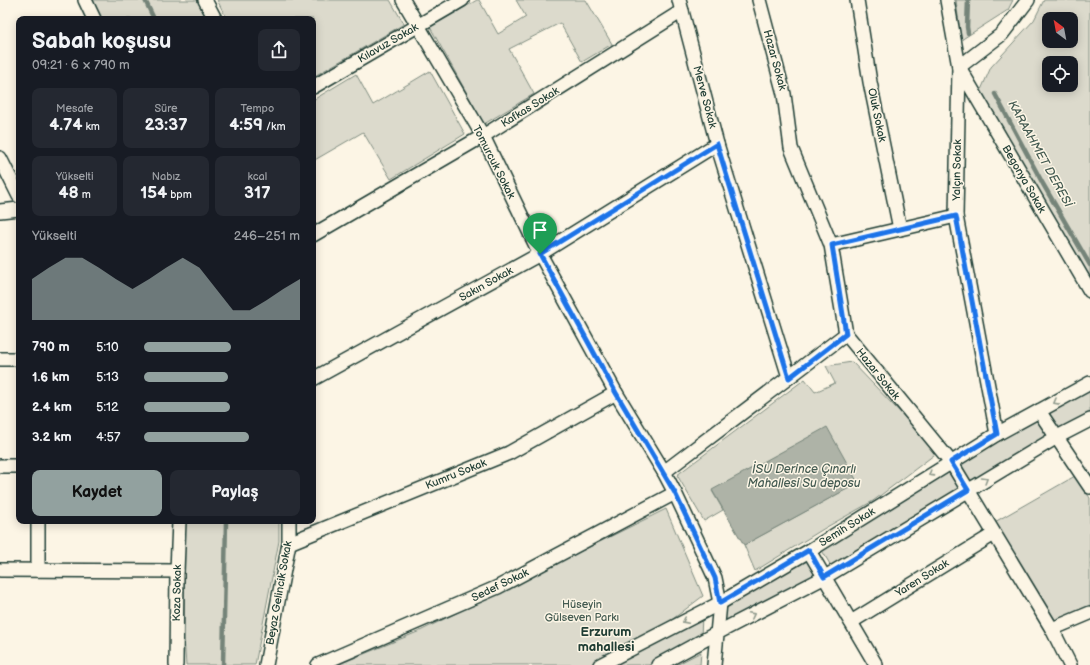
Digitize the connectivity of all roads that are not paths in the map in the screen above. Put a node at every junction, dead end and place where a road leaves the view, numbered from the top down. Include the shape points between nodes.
1 (84, 0) edge
2 (204, 0) edge
3 (403, 0) edge
4 (462, 0) edge
5 (759, 0) edge
6 (858, 0) edge
7 (947, 0) edge
8 (1028, 0) edge
9 (680, 6) edge
10 (92, 16) edge
11 (213, 16) edge
12 (418, 26) junction
13 (959, 67) junction
14 (316, 84) edge
15 (483, 136) junction
16 (717, 144) junction
17 (0, 158) edge
18 (16, 190) edge
19 (16, 209) edge
20 (0, 211) edge
21 (956, 216) junction
22 (900, 229) junction
23 (316, 233) edge
24 (832, 245) junction
25 (540, 254) junction
26 (1090, 291) edge
27 (846, 334) junction
28 (0, 359) edge
29 (16, 359) edge
30 (316, 377) edge
31 (789, 378) junction
32 (1090, 383) edge
33 (616, 393) junction
34 (1039, 411) junction
35 (1090, 420) edge
36 (997, 434) junction
37 (1057, 437) junction
38 (951, 462) junction
39 (0, 466) edge
40 (16, 466) edge
41 (664, 472) junction
42 (1090, 487) edge
43 (968, 490) junction
44 (675, 493) junction
45 (38, 524) edge
46 (180, 524) edge
47 (289, 524) edge
48 (994, 534) junction
49 (289, 543) junction
50 (809, 550) junction
51 (0, 570) edge
52 (38, 570) junction
53 (177, 571) junction
54 (824, 577) junction
55 (720, 603) junction
56 (1090, 613) edge
57 (851, 622) junction
58 (1052, 629) junction
59 (717, 633) junction
60 (176, 665) edge
61 (266, 665) edge
62 (318, 665) edge
63 (600, 665) edge
64 (658, 665) edge
65 (714, 665) edge
66 (876, 665) edge
67 (1070, 665) edge

1 - 10 street
2 - 11 street
3 - 12 street, Tomurcuk Sokak
4 - 12 street, Kılavuz Sokak
5 - 24 street, Hazar Sokak via 784,94 791,148
6 - 22 street, Oluk Sokak via 870,82
7 - 13 street, Yalçın Sokak
8 - 13 street via 1002,34
9 - 15 street, Kafkas Sokak
9 - 16 street, Merve Sokak
12 - 14 street, Kılavuz Sokak
12 - 15 street, Tomurcuk Sokak
13 - 21 street, Yalçın Sokak
13 - 26 street, Begonya Sokak
15 - 23 street, Kafkas Sokak
15 - 25 street, Tomurcuk Sokak
16 - 25 street, Sakın Sokak
16 - 31 street, Merve Sokak
17 - 18 street
19 - 20 street
21 - 22 street
21 - 36 street, Yalçın Sokak
22 - 24 street
24 - 27 street, Hazar Sokak
25 - 30 street, Sakın Sokak
25 - 33 street, Tomurcuk Sokak
27 - 31 street
27 - 38 street, Hazar Sokak
28 - 29 street
31 - 41 street
32 -> 34 street, Semih Sokak
33 - 41 street, Tomurcuk Sokak
33 - 49 street, Kumru Sokak via 508,453
34 - 36 street, Semih Sokak
34 - 37 street
35 - 37 street
36 - 38 street, Semih Sokak
37 - 42 street
43 -> 37 street
38 - 43 street, Hazar Sokak
38 -> 50 street, Semih Sokak
39 - 40 street
41 - 44 street, Tomurcuk Sokak
43 - 48 street, Hazar Sokak
43 - 54 street
44 - 55 street, Tomurcuk Sokak via 715,578
44 - 62 street, Sedef Sokak via 498,587
45 - 52 street
46 - 53 street, Koza Sokak
47 - 49 street, Beyaz Gelincik Sokak
48 - 57 street, Yaren Sokak
48 - 58 street, Hazar Sokak
49 - 61 street, Beyaz Gelincik Sokak
50 - 54 street
50 - 55 street, Semih Sokak
51 - 52 street
52 - 53 street
53 - 60 street, Koza Sokak
54 - 57 street
59 -> 54 street
55 - 59 street, Tomurcuk Sokak
55 -> 63 street, Semih Sokak
56 - 58 street
57 - 66 street
58 - 67 street, Hazar Sokak
59 - 64 street
59 - 65 street, Tomurcuk Sokak

